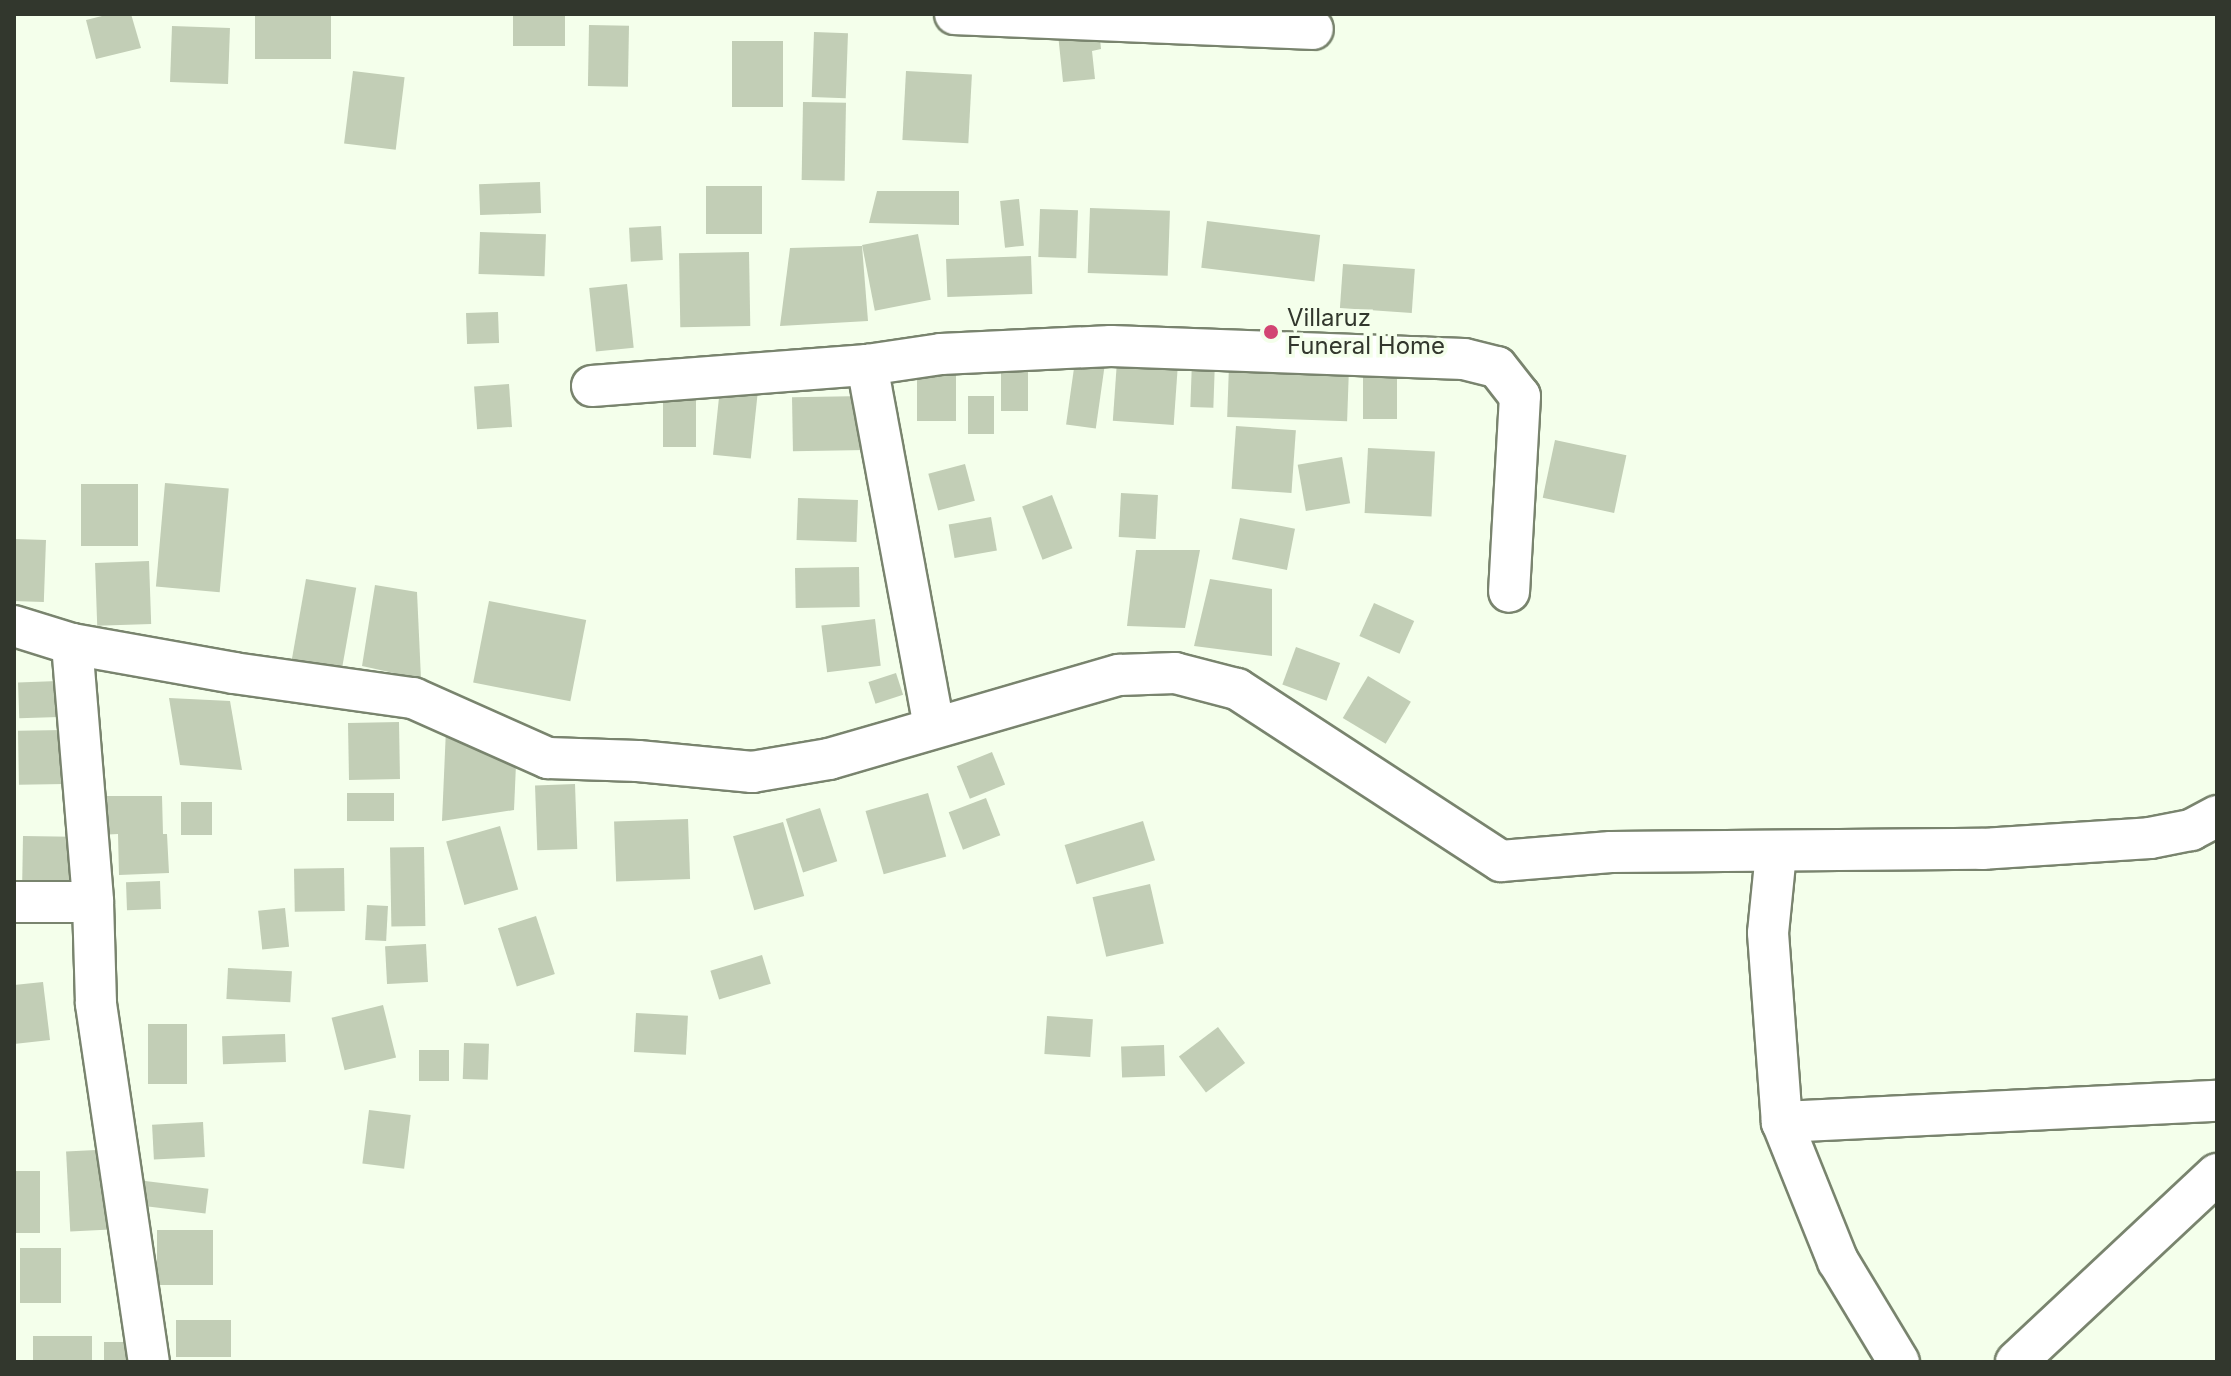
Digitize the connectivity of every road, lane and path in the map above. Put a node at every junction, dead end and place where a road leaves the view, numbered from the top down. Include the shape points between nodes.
1 (955, 14) edge
2 (1313, 29) dead end
3 (867, 365) junction
4 (592, 386) dead end
5 (1509, 592) dead end
6 (14, 626) edge
7 (72, 644) junction
8 (934, 727) junction
9 (2208, 833) edge
10 (1776, 853) junction
11 (14, 902) edge
12 (93, 902) junction
13 (2217, 1101) edge
14 (1782, 1122) junction
15 (2217, 1174) edge
16 (149, 1362) edge
17 (1899, 1362) edge
18 (2016, 1362) edge

1 - 2 street
3 - 4 street
3 - 5 street via 941,354 1111,346 1464,359 1497,367 1520,396
3 - 8 street
6 - 7 street
7 - 8 street via 413,698 548,758 752,772 829,759
7 - 12 street
8 - 10 street via 1119,675 1175,673 1237,689 1501,861 1611,852
9 - 10 street via 1982,849
10 - 14 street via 1768,933
11 - 12 street
12 - 16 street via 96,1004
13 - 14 street
14 - 17 street via 1838,1261
15 - 18 street

